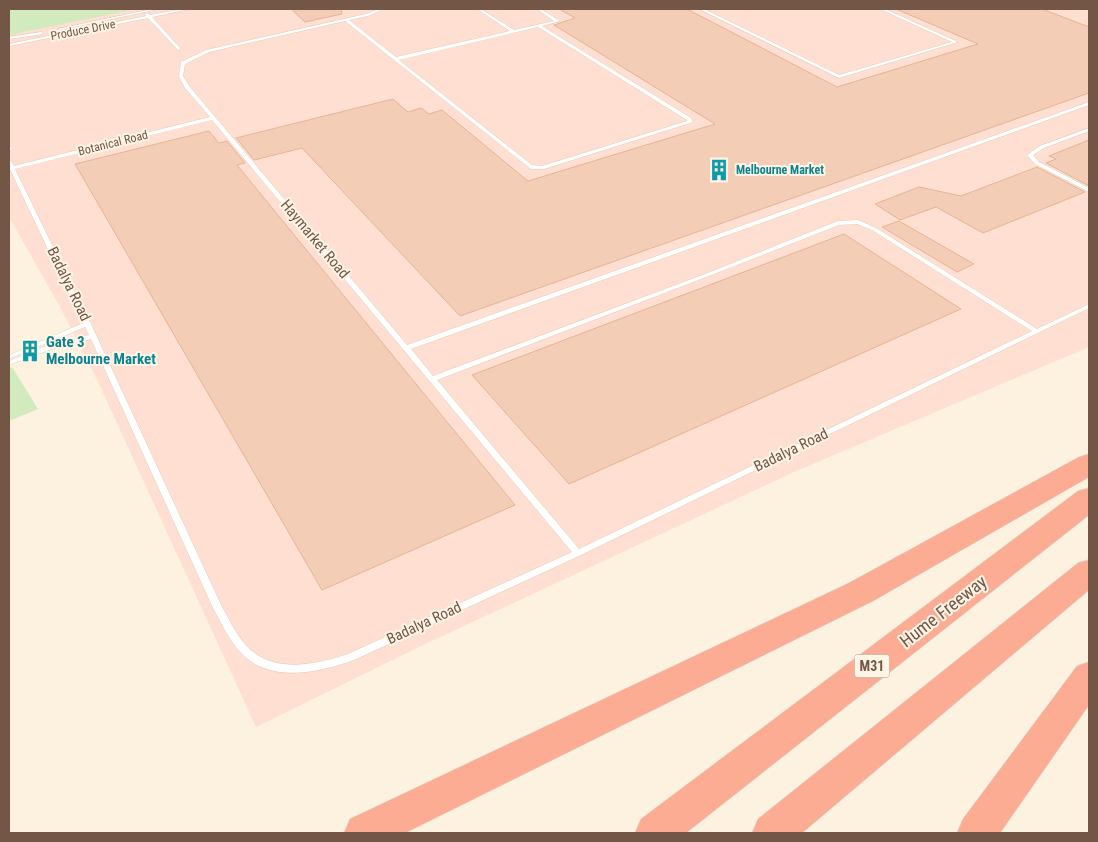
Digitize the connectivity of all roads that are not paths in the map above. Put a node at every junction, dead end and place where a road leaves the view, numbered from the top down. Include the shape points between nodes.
1 (157, 9) edge
2 (187, 9) edge
3 (367, 9) edge
4 (382, 9) edge
5 (479, 9) edge
6 (539, 9) edge
7 (702, 9) edge
8 (882, 9) edge
9 (144, 11) junction
10 (149, 17) junction
11 (359, 17) junction
12 (346, 20) junction
13 (538, 25) junction
14 (513, 31) junction
15 (9, 38) edge
16 (9, 45) edge
17 (178, 49) dead end
18 (395, 59) junction
19 (1089, 103) edge
20 (213, 118) junction
21 (1089, 129) edge
22 (11, 165) edge
23 (1089, 190) edge
24 (1089, 306) edge
25 (88, 323) junction
26 (1036, 331) junction
27 (94, 336) junction
28 (406, 348) junction
29 (9, 357) edge
30 (9, 362) edge
31 (432, 379) junction
32 (1089, 464) edge
33 (1089, 499) edge
34 (578, 553) junction
35 (1089, 572) edge
36 (1089, 677) edge
37 (364, 833) edge
38 (655, 833) edge
39 (772, 833) edge
40 (977, 833) edge

1 - 9 lane, Produce Drive
2 - 10 lane, Produce Drive
3 - 11 lane
4 - 11 lane, Haymarket Road
5 - 14 lane
6 - 13 lane via 558,21
7 - 8 lane via 839,77 956,42
9 - 10 lane
9 - 15 lane, Produce Drive
10 - 16 lane, Produce Drive
10 - 17 lane
11 - 12 lane, Haymarket Road
12 - 18 lane
12 - 20 lane, Haymarket Road via 208,51 187,60 181,66 182,81
13 - 14 lane
13 - 18 lane via 690,122 533,168
14 - 18 lane
19 - 28 lane
20 - 22 lane, Botanical Road
20 - 28 lane, Haymarket Road
21 - 23 lane via 1030,155 1036,163
22 - 25 lane, Badalya Road
24 - 26 lane, Badalya Road
25 - 27 lane, Badalya Road
25 - 29 lane
26 - 31 lane via 874,229 858,222 838,223
26 - 34 lane, Badalya Road
27 - 30 lane
27 - 34 lane, Badalya Road via 218,608 242,648 261,662 292,668 332,664
28 - 31 lane, Haymarket Road
31 - 34 lane, Haymarket Road
32 - 37 highway via 861,592
33 - 38 highway, Hume Freeway / M31
35 - 39 highway
36 - 40 highway

